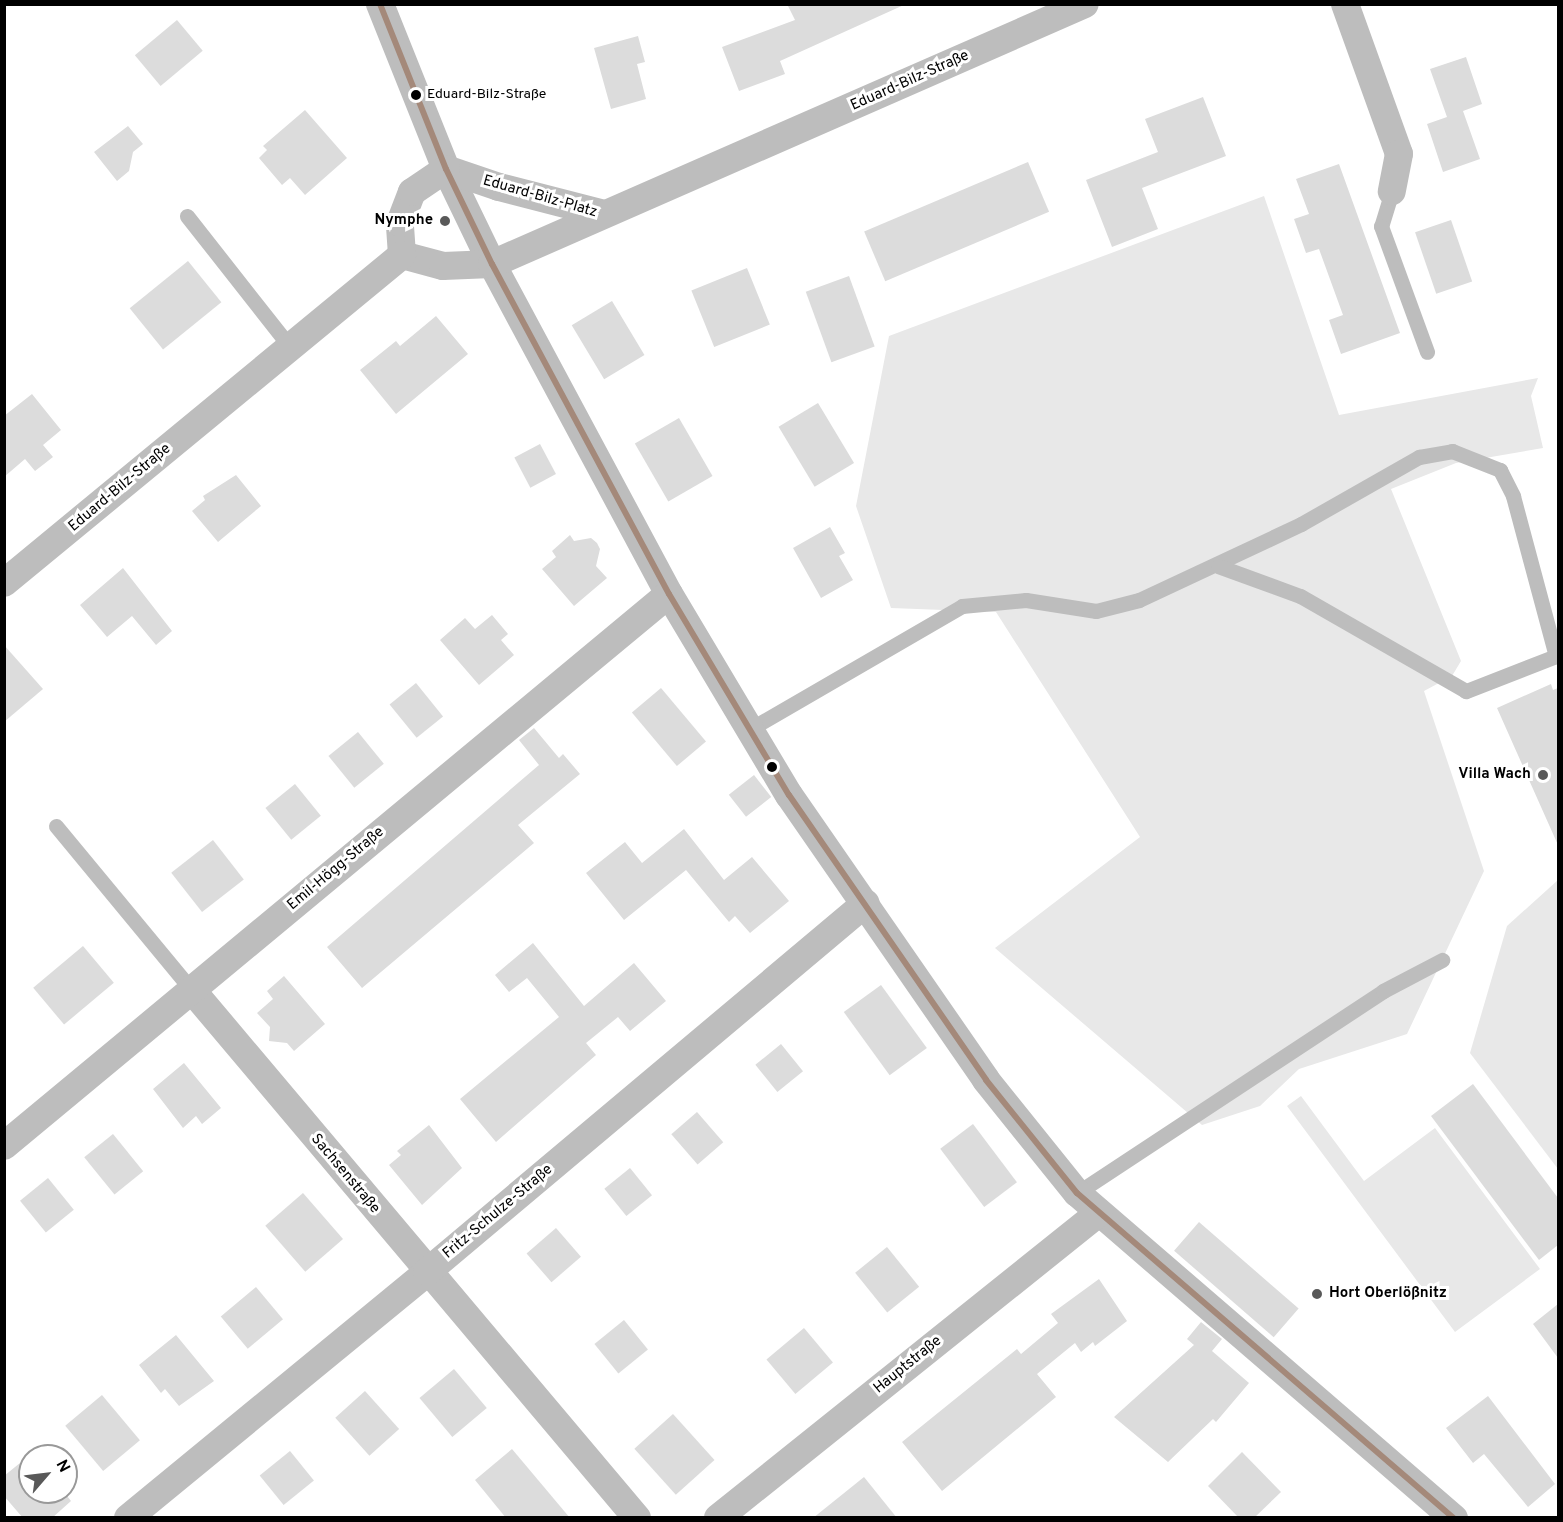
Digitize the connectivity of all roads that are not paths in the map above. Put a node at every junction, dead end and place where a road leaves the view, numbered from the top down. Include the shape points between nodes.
1 (380, 4) edge
2 (1085, 4) edge
3 (1345, 4) edge
4 (446, 169) junction
5 (1392, 191) joint
6 (604, 214) junction
7 (187, 216) dead end
8 (402, 255) junction
9 (492, 264) junction
10 (290, 347) junction
11 (1427, 352) dead end
12 (1218, 566) junction
13 (4, 583) edge
14 (669, 594) junction
15 (750, 729) junction
16 (56, 826) dead end
17 (866, 903) junction
18 (1442, 960) dead end
19 (191, 989) junction
20 (4, 1146) edge
21 (1077, 1193) junction
22 (1099, 1213) junction
23 (427, 1272) junction
24 (128, 1518) edge
25 (638, 1518) edge
26 (718, 1518) edge
27 (1454, 1518) edge

1 - 4 street
2 - 6 street, Eduard-Bilz-Straße
3 - 5 street via 1399,154
4 - 6 street, Eduard-Bilz-Platz
4 - 8 street via 412,192 400,223
4 - 9 street
5 - 11 lane via 1381,226
6 - 9 street, Eduard-Bilz-Platz
7 - 10 lane
8 - 9 street, Eduard-Bilz-Platz via 443,266
8 - 10 street, Eduard-Bilz-Straße
9 - 14 street
10 - 13 street, Eduard-Bilz-Straße
12 - 12 lane via 1419,458 1452,451 1500,470 1513,496 1556,656 1466,691 1300,596
12 - 15 lane via 1140,600 1096,611 1026,600 962,606
14 - 15 street
14 - 19 street, Emil-Högg-Straße
15 - 17 street via 789,795
16 - 19 lane, Sachsenstraße
17 - 21 street via 986,1080
17 - 23 street, Fritz-Schulze-Straße
18 - 21 lane via 1383,991
19 - 20 street, Emil-Högg-Straße
19 - 23 street, Sachsenstraße
21 - 22 street
22 - 26 street, Hauptstraße
22 - 27 street
23 - 24 street, Fritz-Schulze-Straße
23 - 25 street, Sachsenstraße

